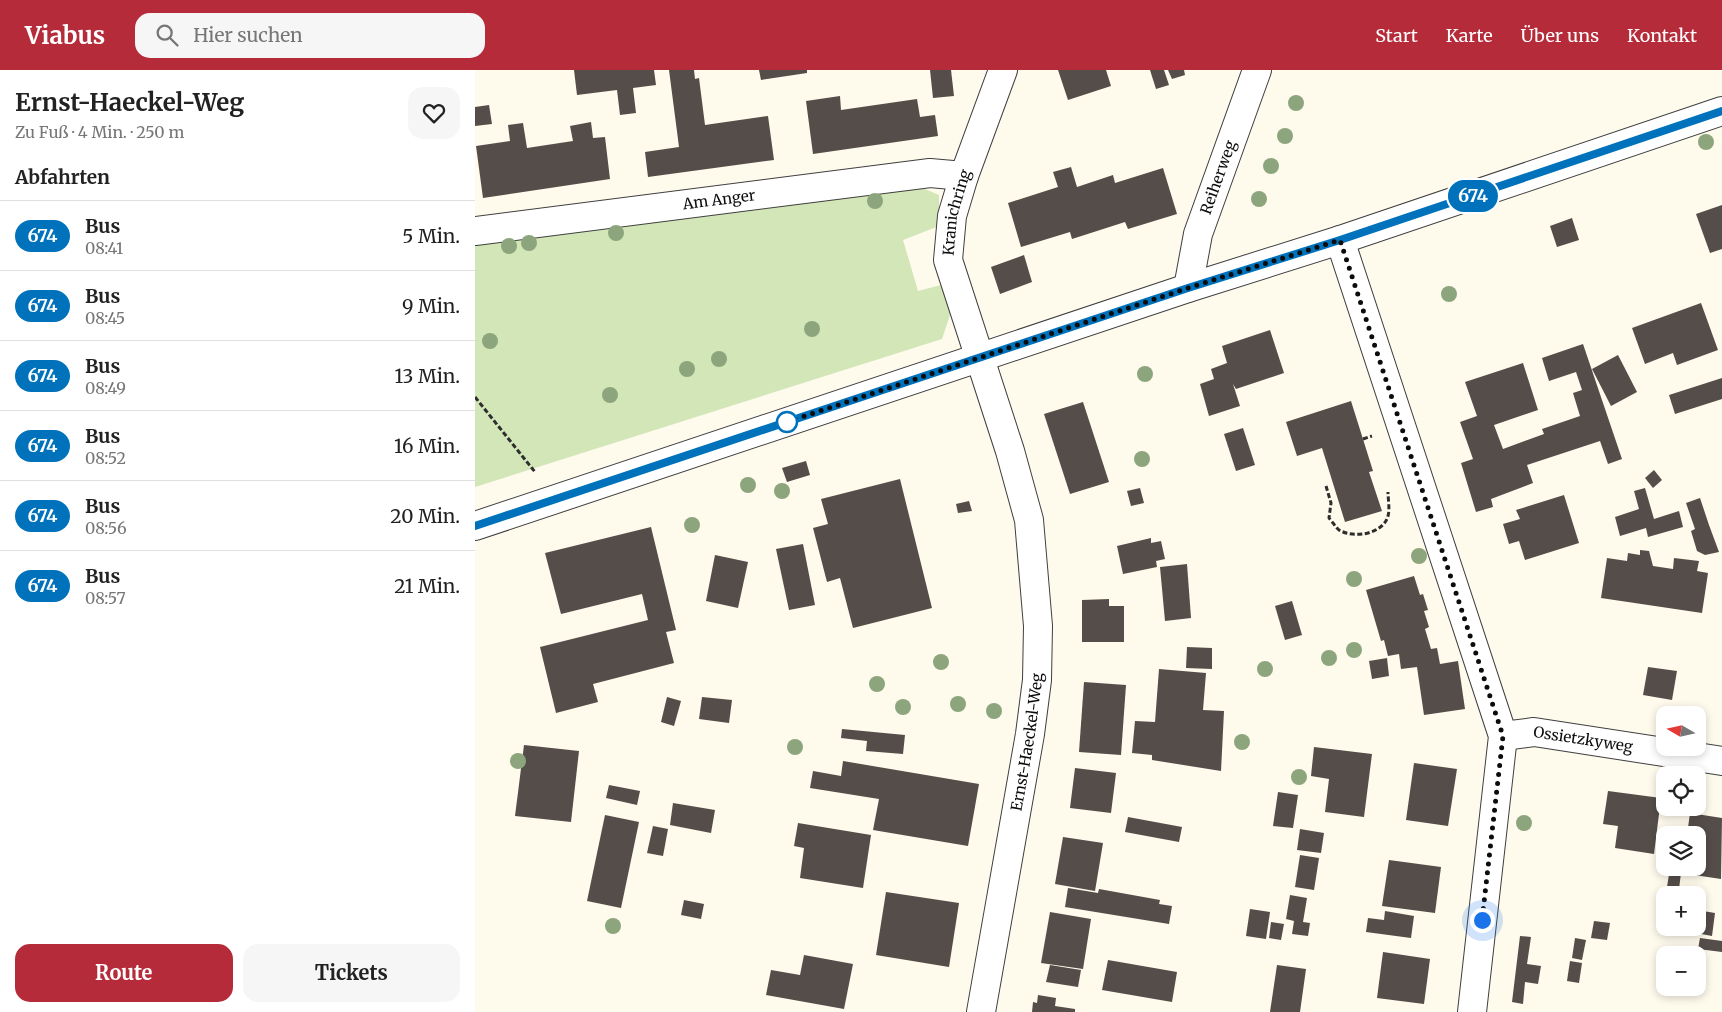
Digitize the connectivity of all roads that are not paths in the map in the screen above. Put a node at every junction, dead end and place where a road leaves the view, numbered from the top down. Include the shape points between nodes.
1 (1003, 70) edge
2 (1257, 70) edge
3 (1722, 111) edge
4 (964, 176) junction
5 (475, 231) edge
6 (1340, 240) junction
7 (1188, 288) junction
8 (980, 358) junction
9 (475, 526) edge
10 (1503, 736) junction
11 (1722, 761) edge
12 (981, 1012) edge
13 (1472, 1012) edge

1 - 4 street, Kranichring
2 - 7 street, Reiherweg via 1197,234
3 - 6 street
4 - 5 street, Am Anger via 930,173
4 - 8 street, Kranichring via 952,216 948,260
6 - 7 street
6 - 10 street
7 - 8 street
8 - 9 street
8 - 12 street, Ernst-Haeckel-Weg via 1029,520 1038,626 1031,734
10 - 11 street, Ossietzkyweg via 1534,732
10 - 13 street

